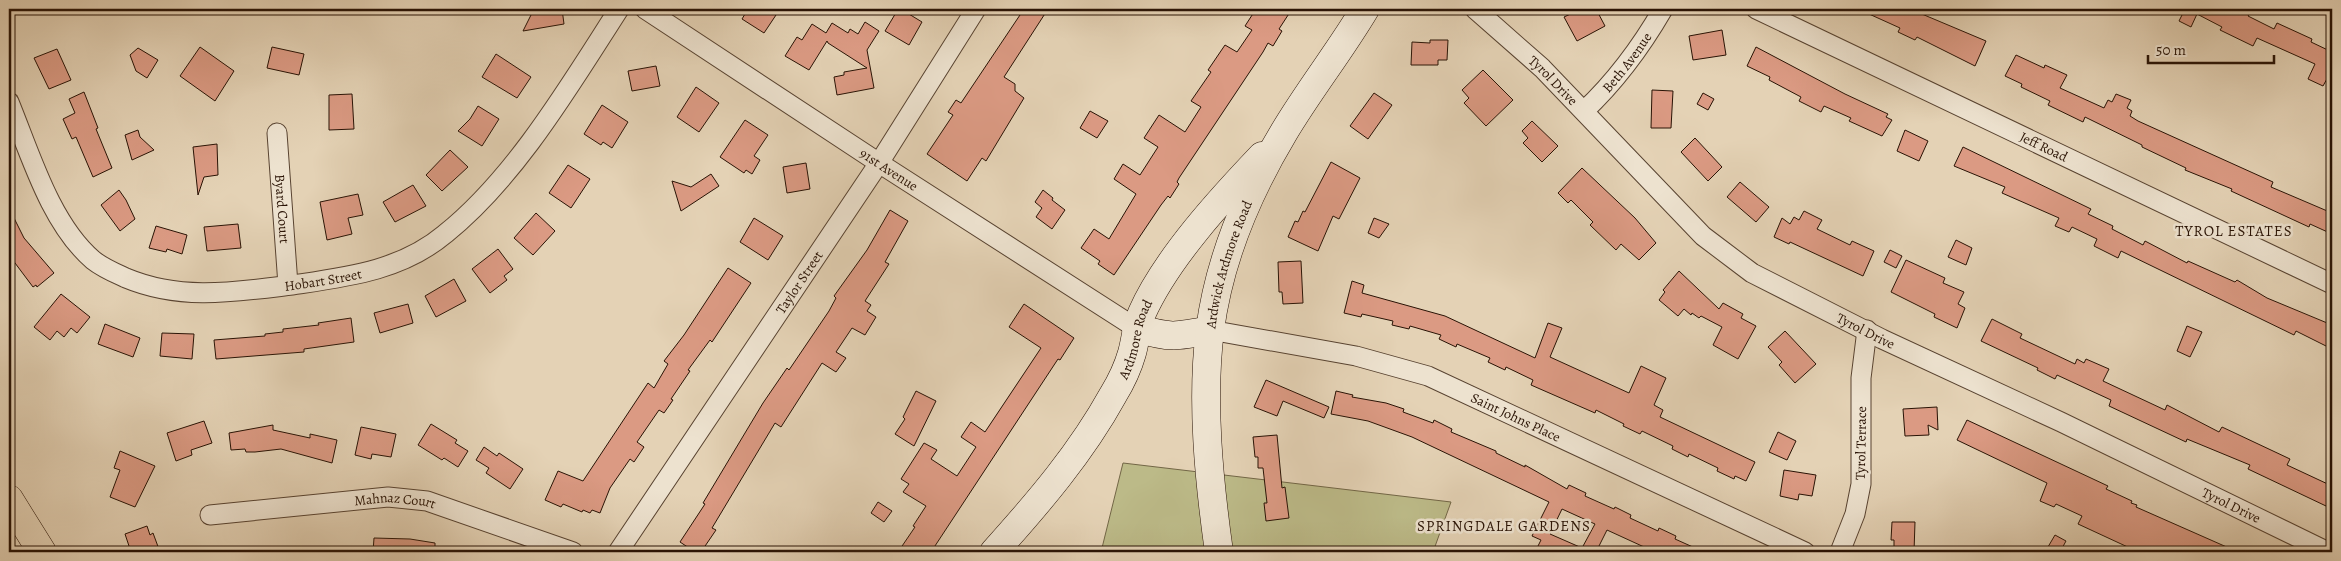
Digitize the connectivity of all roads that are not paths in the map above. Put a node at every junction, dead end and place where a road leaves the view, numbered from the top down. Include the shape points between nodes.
1 (619, 9) edge
2 (645, 9) edge
3 (976, 9) edge
4 (1365, 9) edge
5 (1475, 9) edge
6 (1663, 9) edge
7 (1756, 9) edge
8 (9, 102) edge
9 (1584, 111) junction
10 (277, 133) dead end
11 (1284, 133) junction
12 (879, 163) junction
13 (2332, 284) edge
14 (288, 285) junction
15 (1136, 328) junction
16 (1210, 330) junction
17 (1867, 330) junction
18 (9, 500) edge
19 (9, 508) edge
20 (210, 515) dead end
21 (28, 552) edge
22 (42, 552) edge
23 (573, 552) edge
24 (618, 552) edge
25 (994, 552) edge
26 (1220, 552) edge
27 (1805, 552) edge
28 (1840, 552) edge
29 (2328, 552) edge

1 - 14 street, Hobart Street via 499,184 450,230 423,249 380,269
2 - 12 street, 91st Avenue
3 - 12 street, Taylor Street
4 - 11 street, Ardwick Ardmore Road
5 - 9 street, Tyrol Drive via 1542,68
6 - 9 street, Beth Avenue via 1626,67
7 - 13 street, Jeff Road
8 - 14 street, Hobart Street via 38,174 62,221 77,244 100,265 139,284 178,292 236,292
9 - 17 street, Tyrol Drive via 1703,236 1728,256 1752,273
10 - 14 street, Byard Court
11 - 15 street, Ardmore Road via 1225,194 1172,262 1147,302
11 - 16 street, Ardwick Ardmore Road via 1235,231
12 - 15 street, 91st Avenue
12 - 24 street, Taylor Street
15 - 16 street via 1163,336
15 - 25 street, Ardmore Road via 1125,371 1094,426 1066,468
16 - 26 street, Ardwick Ardmore Road via 1208,441
16 - 27 street, Saint Johns Place via 1356,356 1428,376
17 - 28 street, Tyrol Terrace via 1862,364 1861,484 1855,514
17 - 29 street, Tyrol Drive
18 - 22 main road
19 - 21 main road
20 - 23 street, Mahnaz Court via 388,497 427,500

